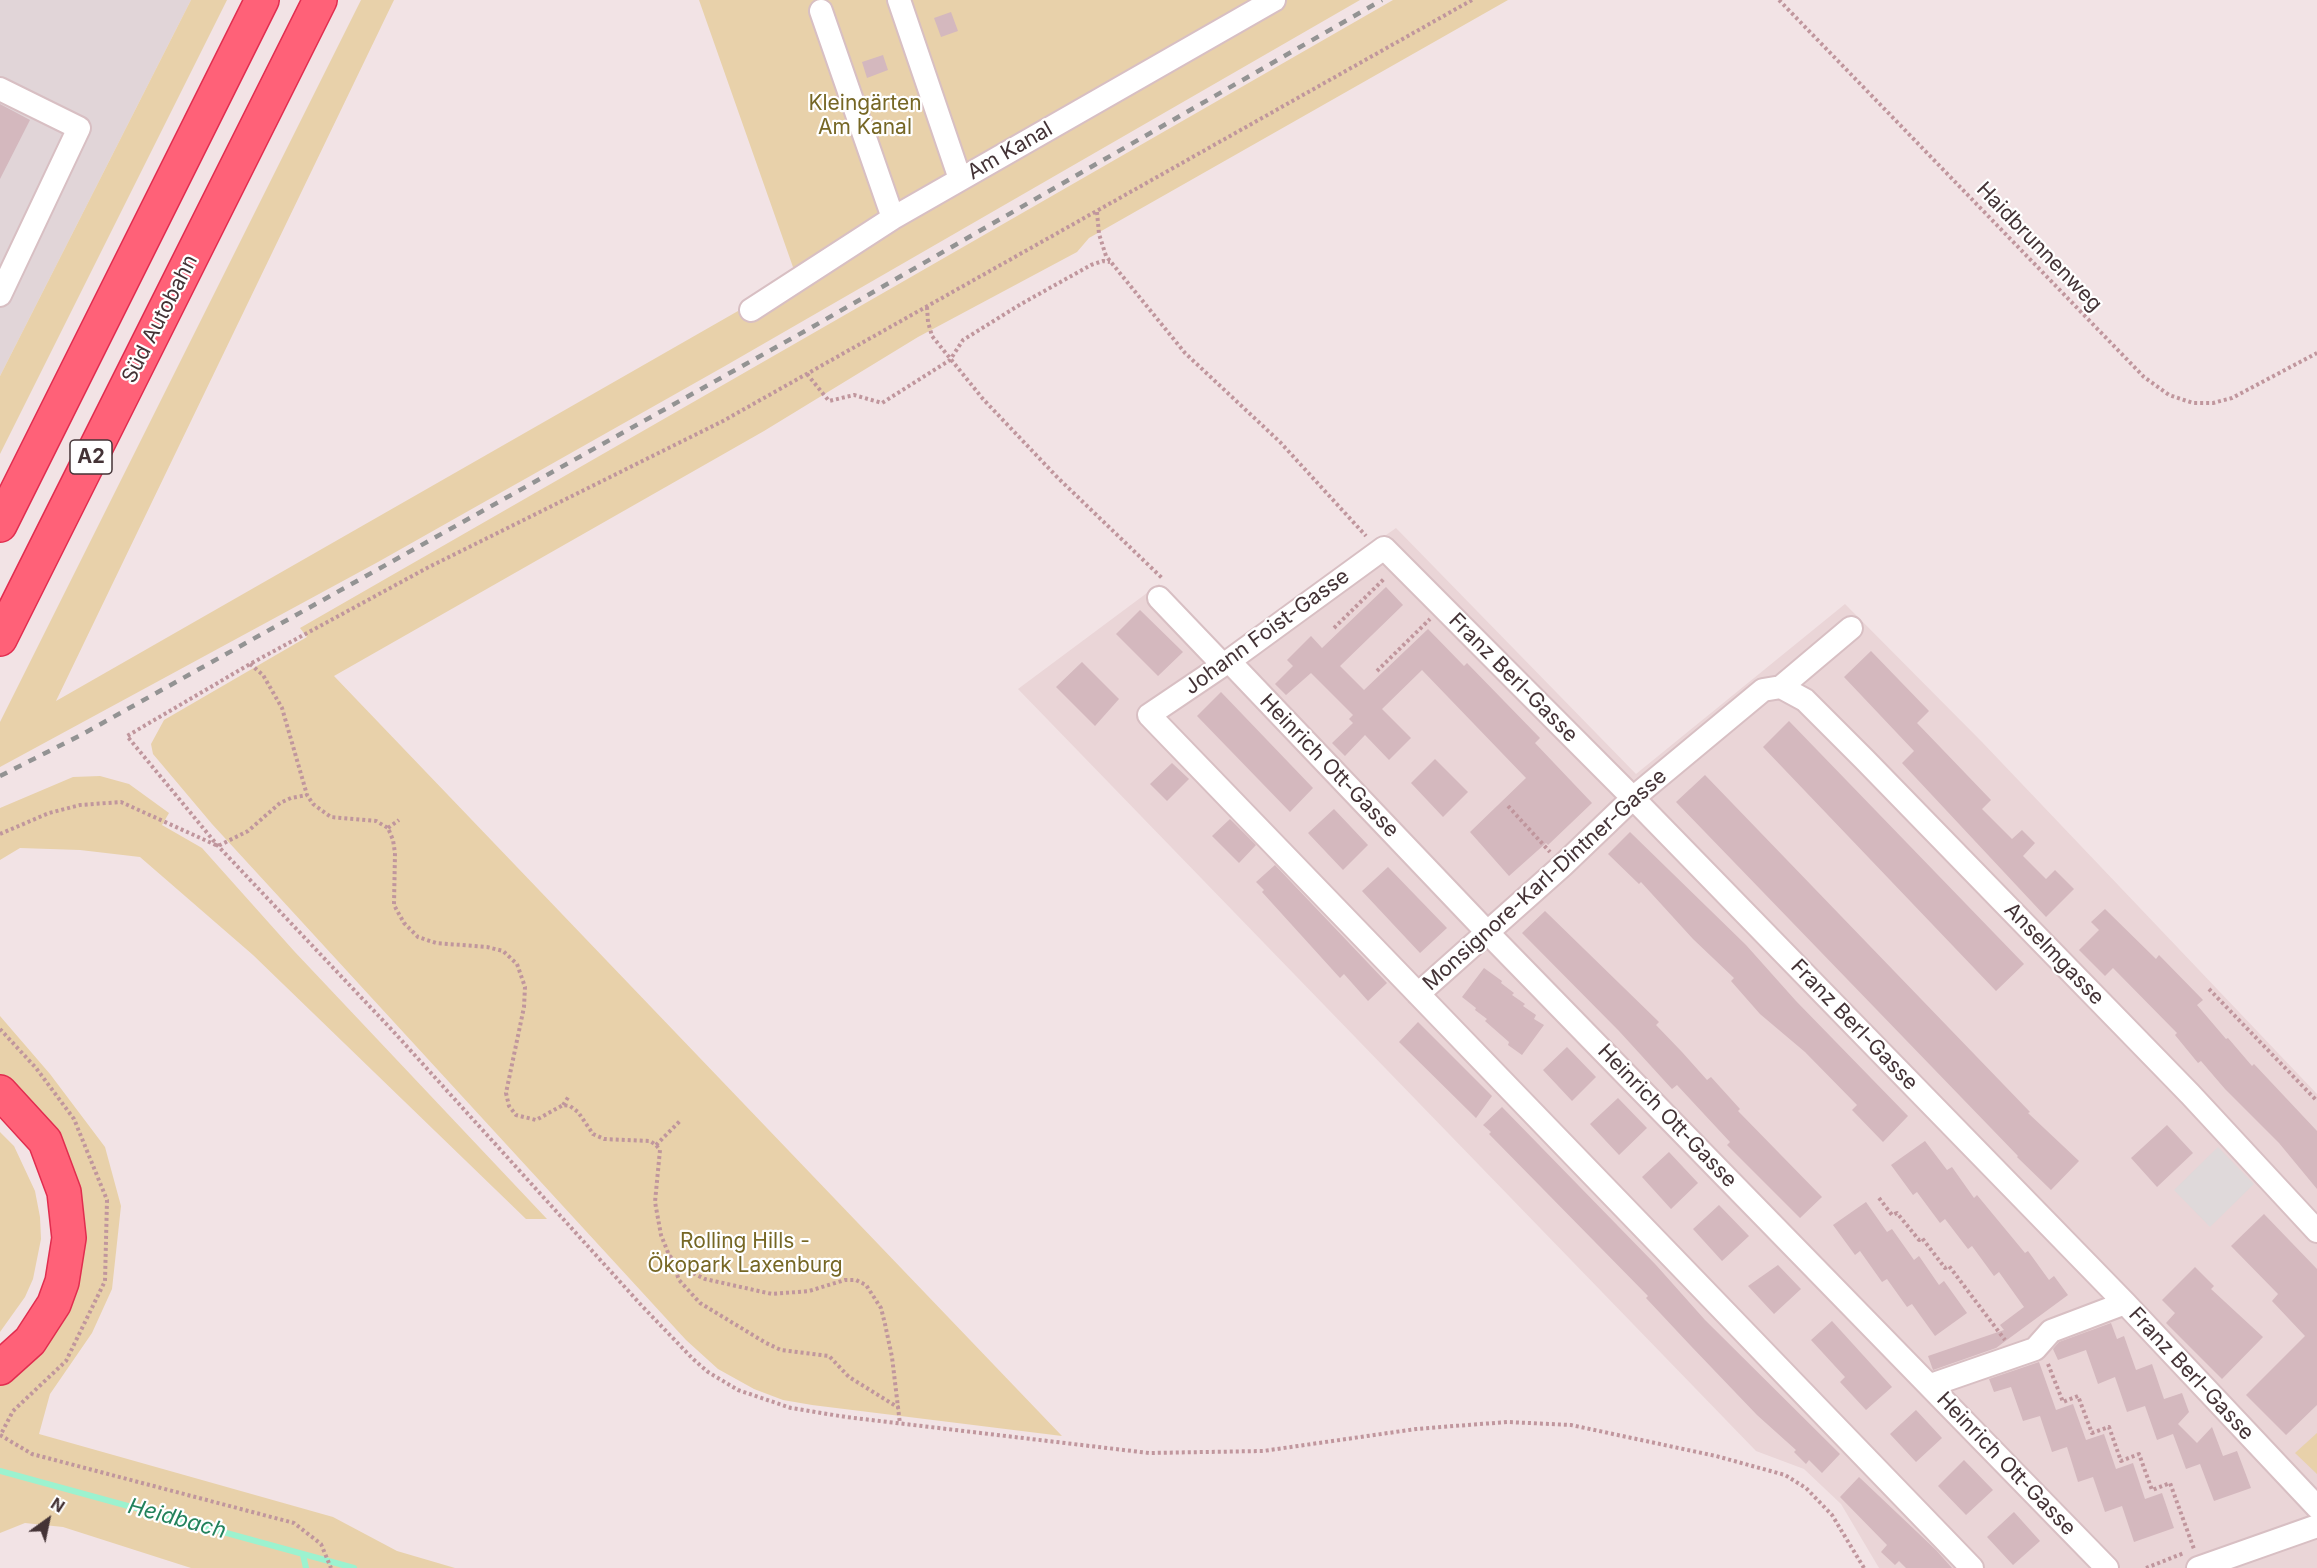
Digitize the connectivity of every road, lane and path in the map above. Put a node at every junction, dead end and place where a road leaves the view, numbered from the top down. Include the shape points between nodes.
1 (262, 0) edge
2 (320, 0) edge
3 (899, 0) edge
4 (1274, 0) edge
5 (1472, 0) edge
6 (1779, 0) edge
7 (821, 11) dead end
8 (0, 88) edge
9 (960, 179) junction
10 (1097, 212) junction
11 (893, 218) junction
12 (1111, 262) junction
13 (0, 295) edge
14 (927, 307) junction
15 (751, 310) dead end
16 (2317, 352) edge
17 (950, 360) junction
18 (807, 374) junction
19 (0, 525) edge
20 (1384, 548) junction
21 (1402, 567) junction
22 (1163, 591) joint
23 (1442, 607) junction
24 (1334, 628) dead end
25 (1851, 628) dead end
26 (0, 639) edge
27 (1226, 663) junction
28 (250, 664) junction
29 (1377, 671) dead end
30 (1781, 687) junction
31 (1149, 715) joint
32 (307, 795) junction
33 (1633, 798) junction
34 (1508, 806) dead end
35 (399, 820) dead end
36 (388, 828) junction
37 (0, 834) edge
38 (218, 846) junction
39 (1562, 866) junction
40 (1487, 932) junction
41 (2209, 989) dead end
42 (1418, 994) junction
43 (0, 1092) edge
44 (569, 1096) dead end
45 (2317, 1101) edge
46 (563, 1105) junction
47 (0, 1119) edge
48 (681, 1120) dead end
49 (656, 1145) junction
50 (1879, 1198) dead end
51 (2317, 1231) edge
52 (669, 1255) junction
53 (2124, 1303) junction
54 (92, 1308) dead end
55 (0, 1343) edge
56 (2040, 1343) junction
57 (2015, 1356) junction
58 (0, 1368) edge
59 (1930, 1385) junction
60 (899, 1408) junction
61 (900, 1424) junction
62 (0, 1435) edge
63 (2317, 1507) edge
64 (2317, 1526) edge
65 (2196, 1559) edge
66 (331, 1568) edge
67 (1863, 1568) edge
68 (1972, 1568) edge
69 (2107, 1568) edge

1 - 19 highway, A2
2 - 26 highway, Süd Autobahn / A2
3 - 9 street
4 - 9 street, Am Kanal
5 - 10 path
6 - 16 path, Haidbrunnenweg via 2144,377 2169,395 2193,403 2232,398
7 - 11 street
8 - 13 street via 80,128
9 - 11 street, Am Kanal
10 - 12 path via 1099,234
10 - 14 path
11 - 15 street, Am Kanal
12 - 17 path via 1091,265 1021,304 963,340
12 - 20 path via 1185,353 1280,442 1370,540
14 - 17 path via 932,336
14 - 18 path
17 - 18 path via 882,403 854,395 829,401
17 - 22 path
18 - 28 path via 723,421 427,568
20 - 21 street, Franz Berl-Gasse
20 - 27 street, Johann Foist-Gasse
21 - 23 street, Franz Berl-Gasse
21 - 24 path via 1382,580
22 - 27 street, Heinrich Ott-Gasse
23 - 29 path
23 - 33 street, Franz Berl-Gasse
25 - 30 street, Monsignore-Karl-Dintner-Gasse
27 - 31 street, Johann Foist-Gasse
27 - 40 street, Heinrich Ott-Gasse
28 - 32 path via 263,675 282,708
28 - 38 path via 127,736
30 - 33 street, Monsignore-Karl-Dintner-Gasse via 1764,690
30 - 51 street, Anselmgasse via 1805,700 1864,759 2182,1085
31 - 42 street, Monsignore-Karl-Dintner-Gasse
32 - 36 path via 321,812 332,817 375,821
32 - 38 path via 280,803 248,831
33 - 39 street, Monsignore-Karl-Dintner-Gasse
33 - 53 street, Franz Berl-Gasse
34 - 39 path
35 - 36 path
36 - 46 path via 395,853 394,905 404,923 418,937 436,943 503,951 522,974 524,1007 508,1079 509,1106 516,1115 536,1120
37 - 38 path via 49,813 80,805 121,802
38 - 61 path via 700,1366 738,1390 791,1408
39 - 40 street, Monsignore-Karl-Dintner-Gasse
40 - 42 street, Monsignore-Karl-Dintner-Gasse
40 - 59 street, Heinrich Ott-Gasse
41 - 45 path
42 - 68 street
43 - 58 highway via 45,1141 64,1192 69,1238 54,1304 30,1341
44 - 46 path
46 - 49 path via 578,1112 593,1134 604,1139 650,1141
47 - 55 highway via 36,1167 50,1214 51,1239 38,1294 28,1313
48 - 49 path
49 - 52 path via 660,1150 656,1215
50 - 57 path via 1892,1215 1898,1213 1918,1240 1922,1238 1945,1268 1949,1266
52 - 60 path via 679,1280 700,1303 781,1350 829,1356 849,1377
52 - 60 path via 680,1267 705,1279 772,1294 809,1291 845,1280 866,1285 880,1308
53 - 56 street via 2050,1331
53 - 63 street, Franz Berl-Gasse
54 - 62 path via 66,1361 13,1412
56 - 57 street via 2035,1349
56 - 65 path via 2063,1402 2078,1396 2092,1433 2109,1427 2121,1461 2139,1454 2152,1490 2170,1483
57 - 59 street
59 - 69 street, Heinrich Ott-Gasse
60 - 61 path
61 - 67 path via 1149,1453 1233,1454 1467,1425 1571,1425 1785,1475 1806,1488 1832,1515
62 - 66 path via 32,1454 294,1523 321,1544
64 - 65 street

